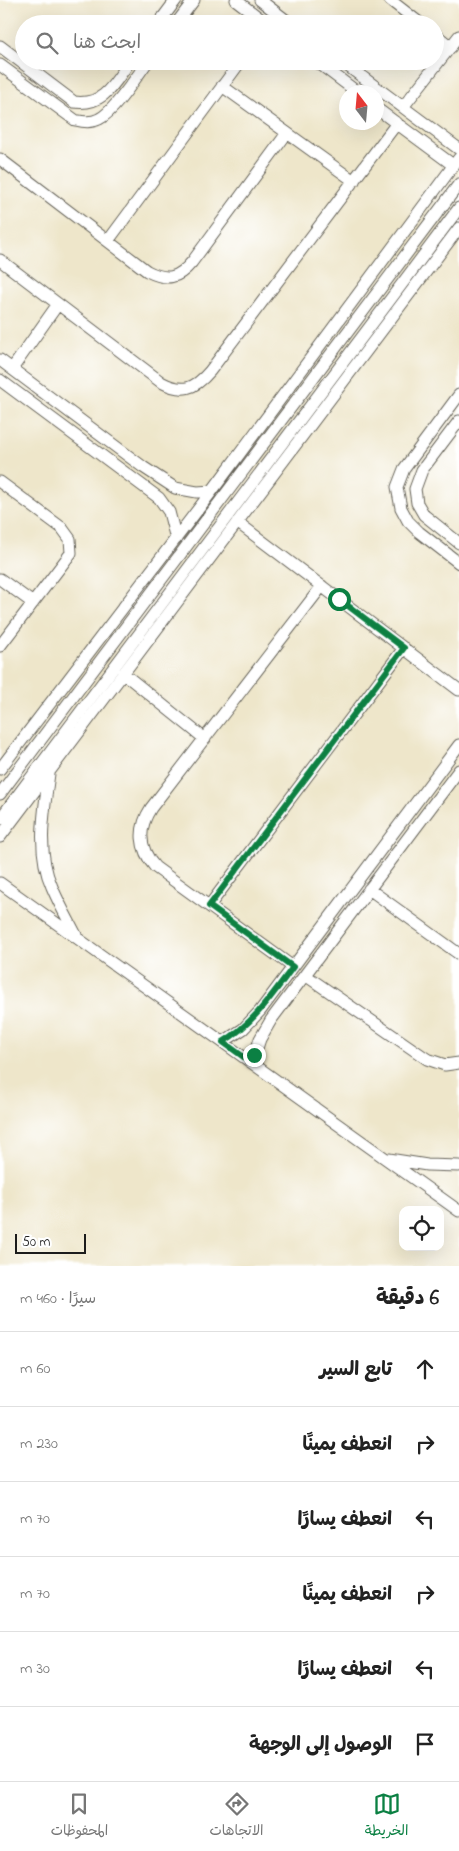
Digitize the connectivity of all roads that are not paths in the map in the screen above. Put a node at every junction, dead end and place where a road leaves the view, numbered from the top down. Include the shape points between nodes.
1 (176, 0) edge
2 (194, 0) edge
3 (236, 0) edge
4 (260, 0) edge
5 (390, 0) edge
6 (165, 15) edge
7 (183, 15) edge
8 (255, 15) edge
9 (279, 15) edge
10 (409, 15) edge
11 (459, 36) edge
12 (444, 41) edge
13 (0, 46) edge
14 (451, 46) junction
15 (444, 55) edge
16 (15, 57) edge
17 (0, 65) edge
18 (32, 70) edge
19 (123, 70) edge
20 (141, 70) edge
21 (234, 70) edge
22 (328, 70) edge
23 (353, 70) edge
24 (432, 70) edge
25 (348, 85) edge
26 (222, 86) junction
27 (403, 108) junction
28 (384, 114) edge
29 (397, 123) junction
30 (288, 133) junction
31 (459, 149) edge
32 (0, 159) edge
33 (456, 162) edge
34 (354, 181) junction
35 (459, 184) edge
36 (459, 208) edge
37 (459, 228) edge
38 (108, 241) junction
39 (0, 260) edge
40 (58, 304) junction
41 (0, 360) edge
42 (12, 369) junction
43 (0, 380) edge
44 (459, 395) edge
45 (459, 421) edge
46 (144, 467) junction
47 (136, 481) junction
48 (0, 482) edge
49 (212, 491) junction
50 (238, 522) junction
51 (176, 539) junction
52 (459, 543) edge
53 (459, 563) edge
54 (0, 579) edge
55 (322, 586) junction
56 (33, 604) junction
57 (156, 621) junction
58 (0, 646) edge
59 (404, 648) junction
60 (124, 673) junction
61 (459, 690) edge
62 (205, 739) junction
63 (459, 745) edge
64 (0, 769) edge
65 (459, 770) edge
66 (49, 772) junction
67 (0, 794) edge
68 (0, 819) edge
69 (0, 837) edge
70 (0, 882) edge
71 (370, 889) junction
72 (209, 906) junction
73 (77, 937) junction
74 (457, 949) edge
75 (293, 967) junction
76 (305, 975) junction
77 (223, 1042) junction
78 (252, 1063) junction
79 (459, 1063) edge
80 (386, 1159) junction
81 (459, 1166) edge
82 (459, 1211) edge

1 - 6 street
2 - 7 street
3 - 8 street
4 - 9 street
5 - 10 street
11 - 14 street
12 - 14 street
13 - 16 street
14 - 15 street
17 - 20 street via 76,120 88,122 100,119
18 - 19 street via 74,102 86,103 107,92
21 - 26 street
22 - 25 street
23 - 27 street
24 - 27 street
26 - 30 street
26 - 38 street
27 - 31 street
28 - 29 street
29 - 33 street
29 - 34 street
30 - 34 street
30 - 38 street via 184,272 172,278 159,277
32 - 38 street
33 - 49 street
34 - 40 street via 210,371 201,382 188,388 174,388 161,382
35 - 67 street
36 - 57 street
37 - 50 street
39 - 40 street
40 - 42 street
41 - 42 street
42 - 46 street
43 - 47 street
44 - 53 street via 404,469 398,487 401,508 408,521
45 - 52 street via 422,470 415,489 417,503 424,515
46 - 47 street
46 - 49 street via 175,488
47 - 51 street via 165,505
48 - 56 street via 62,528 70,539 71,554
49 - 51 street
50 - 55 street
50 - 57 street
51 - 64 street
54 - 56 street
55 - 59 street
55 - 62 street
56 - 58 street
57 - 60 street
57 - 68 street
59 - 61 street
59 - 72 street
60 - 62 street
60 - 66 street
62 - 72 street via 147,815 142,837 147,856 155,867
63 - 75 street
65 - 71 street
66 - 69 street
66 - 73 street via 42,829 45,864 51,886
70 - 73 street
71 - 74 street
71 - 76 street
72 - 75 street
73 - 77 street
75 - 77 street via 252,1020
76 - 78 street via 265,1030
76 - 79 street via 426,1059 445,1065
77 - 78 street
78 - 80 street
80 - 81 street
80 - 82 street

